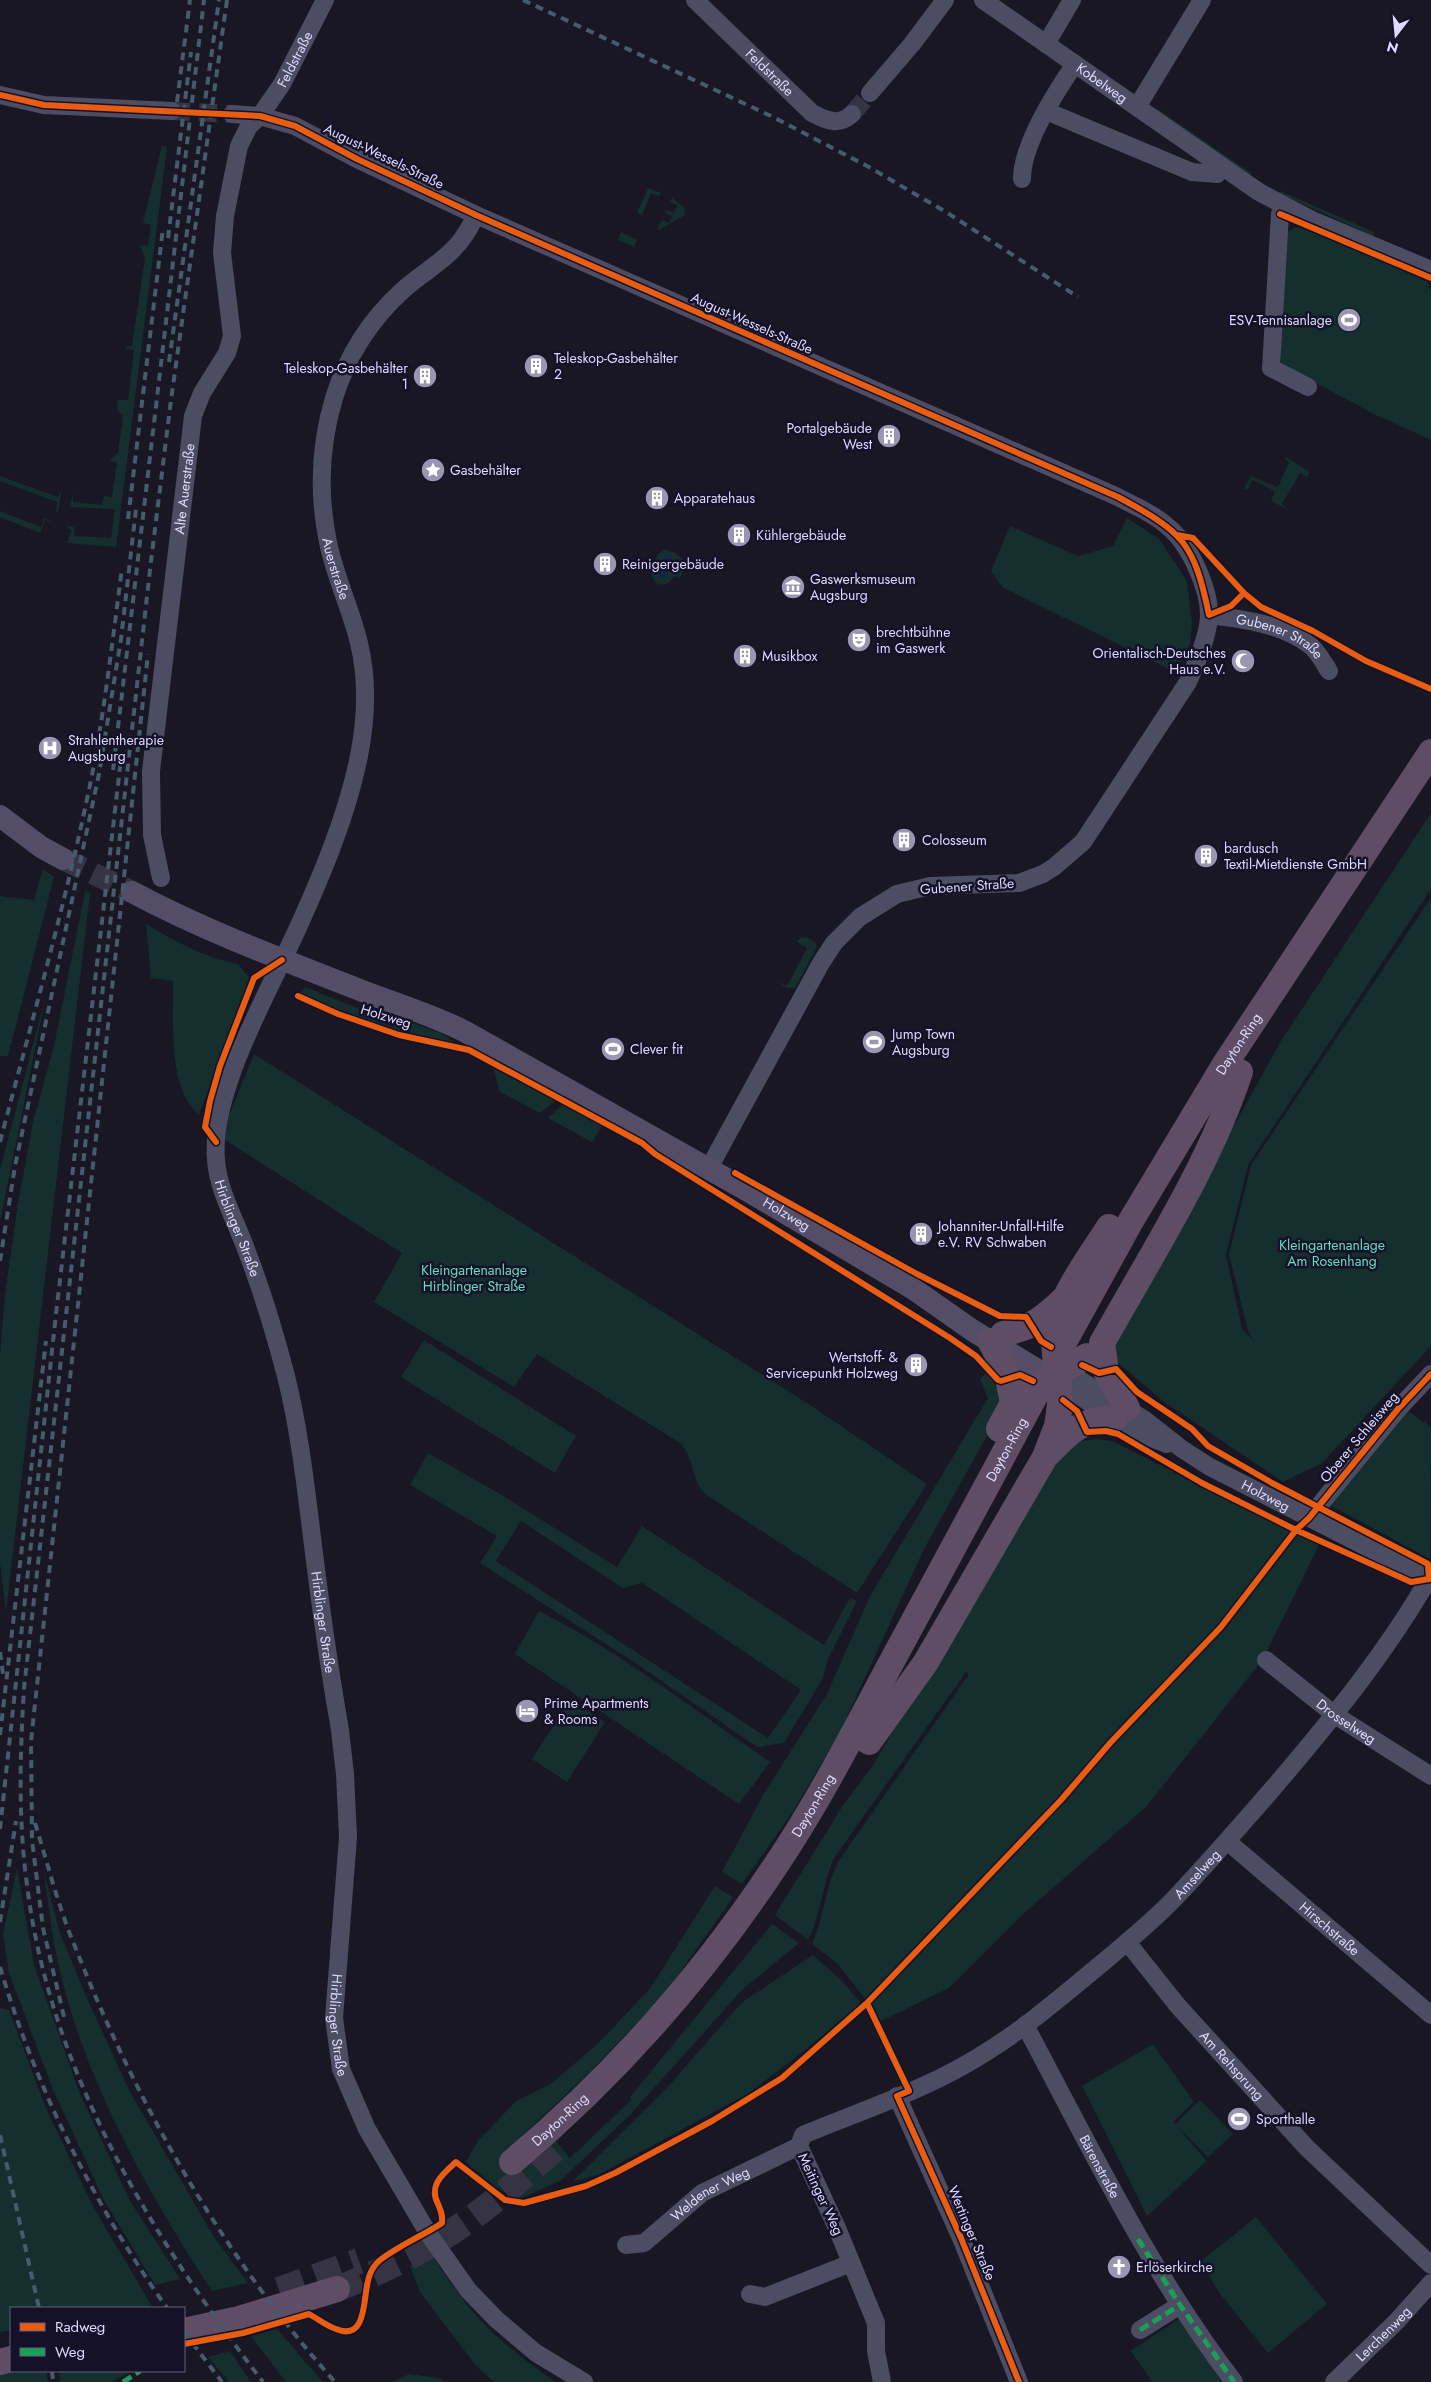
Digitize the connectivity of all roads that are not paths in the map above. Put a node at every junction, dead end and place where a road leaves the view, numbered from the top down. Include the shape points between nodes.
1 (326, 0) edge
2 (695, 0) edge
3 (945, 0) edge
4 (983, 0) edge
5 (1072, 0) edge
6 (1202, 0) edge
7 (1046, 44) junction
8 (1075, 64) junction
9 (870, 93) tunnel mouth
10 (0, 95) edge
11 (1137, 107) junction
12 (172, 111) tunnel mouth
13 (1046, 111) junction
14 (232, 114) tunnel mouth
15 (852, 114) tunnel mouth
16 (260, 116) junction
17 (1221, 167) junction
18 (1022, 179) dead end
19 (1284, 206) junction
20 (476, 215) junction
21 (1431, 270) edge
22 (1308, 387) dead end
23 (1209, 615) junction
24 (1329, 671) dead end
25 (1431, 752) edge
26 (1431, 784) edge
27 (0, 816) edge
28 (63, 859) tunnel mouth
29 (161, 878) dead end
30 (132, 892) tunnel mouth
31 (282, 960) junction
32 (1230, 1072) junction
33 (709, 1168) junction
34 (1065, 1298) junction
35 (996, 1338) junction
36 (1057, 1374) junction
37 (1431, 1374) edge
38 (1121, 1413) junction
39 (1045, 1457) junction
40 (1308, 1518) junction
41 (1430, 1578) edge
42 (1266, 1660) dead end
43 (1336, 1715) junction
44 (860, 1740) junction
45 (1431, 1776) edge
46 (1227, 1841) junction
47 (1127, 1942) junction
48 (1431, 2015) edge
49 (1025, 2025) junction
50 (897, 2096) junction
51 (564, 2142) tunnel mouth
52 (799, 2146) junction
53 (512, 2162) dead end
54 (626, 2245) dead end
55 (851, 2263) junction
56 (1431, 2265) edge
57 (1431, 2283) edge
58 (336, 2289) tunnel mouth
59 (279, 2290) tunnel mouth
60 (750, 2294) dead end
61 (1180, 2305) junction
62 (185, 2312) edge
63 (1140, 2330) dead end
64 (185, 2331) edge
65 (584, 2382) edge
66 (882, 2382) edge
67 (1019, 2382) edge
68 (1234, 2382) edge
69 (1334, 2382) edge

1 - 16 street, Feldstraße via 282,84
2 - 15 street, Feldstraße via 812,113 830,122 846,120
3 - 9 street
4 - 7 street, Kobelweg
5 - 7 street
6 - 11 street
7 - 8 street, Kobelweg
8 - 11 street, Kobelweg
8 - 13 street
10 - 12 street via 44,105
11 - 17 street, Kobelweg
13 - 17 street via 1192,172 1216,174
13 - 18 street via 1022,165
14 - 16 street, August-Wessels-Straße
16 - 20 street, August-Wessels-Straße via 295,126
16 - 29 street, Alte Auerstraße via 249,126 239,146 225,216 222,253 232,336 230,345 202,393 193,416 151,772 152,835
17 - 19 street, Kobelweg
19 - 21 street, Kobelweg
19 - 22 street via 1280,214 1271,368
20 - 23 street, August-Wessels-Straße via 1118,497 1156,518 1177,535 1188,550 1202,584
20 - 31 street, Auerstraße via 463,239 405,288 367,330 339,383 328,419 322,472 323,510 330,552 359,644 364,714 359,756 344,810
23 - 24 street, Gubener Straße via 1250,620 1297,638 1313,647
23 - 33 street, Gubener Straße via 1205,638 1188,682 1083,842 1054,867 1031,879 1006,884 922,887 898,894 860,917 834,943 821,963
25 - 32 highway, Dayton-Ring via 1304,942
26 - 32 highway, Dayton-Ring via 1308,967
27 - 28 main road
30 - 31 main road via 173,914
31 - 33 main road, Holzweg via 429,1014 464,1031
31 - 65 street, Hirblinger Straße via 228,1084 218,1129 216,1162 270,1317 287,1382 302,1458 340,1730 348,1830 334,2018 341,2069 368,2130 428,2233 468,2290 536,2354
32 - 34 highway via 1187,1104 1164,1134
32 - 36 highway, Dayton-Ring via 1132,1219
32 - 36 highway via 1227,1112 1212,1146
33 - 35 main road, Holzweg
34 - 35 highway via 1032,1325
34 - 36 highway via 1057,1322
35 - 36 main road, Holzweg
35 - 36 highway via 1007,1373
36 - 38 street, Holzweg
36 - 38 highway via 1106,1371
36 - 39 highway via 1056,1426
36 - 44 highway, Dayton-Ring
36 - 44 highway via 917,1577 877,1668
37 - 40 street, Oberer Schleisweg
38 - 39 highway via 1076,1427
38 - 40 street, Holzweg via 1145,1420 1182,1450 1210,1467
39 - 44 highway via 926,1662
40 - 41 street, Holzweg
41 - 43 street, Amselweg
42 - 43 street, Drosselweg
43 - 45 street, Drosselweg
43 - 46 street, Amselweg
44 - 51 highway, Dayton-Ring via 816,1833 754,1927 673,2029 620,2088
44 - 53 highway, Dayton-Ring via 774,1867 659,2019 551,2129
46 - 47 street, Amselweg via 1173,1900
46 - 48 street, Hirschstraße
47 - 49 street, Amselweg
47 - 56 street, Am Rehsprung via 1178,2006 1307,2148
49 - 50 street, Amselweg via 991,2050 940,2078
49 - 61 street, Bärenstraße via 1138,2238
50 - 52 street, Meitinger Weg via 803,2135
50 - 67 street, Wertinger Straße via 961,2238
52 - 54 street, Weldener Weg via 702,2194 644,2242
52 - 55 street, Meitinger Weg
55 - 60 street via 765,2297
55 - 66 street, Meitinger Weg via 876,2323 876,2351
57 - 69 street, Lerchenweg
58 - 64 highway via 258,2314
59 - 62 highway
61 - 63 street
61 - 68 street, Bärenstraße

